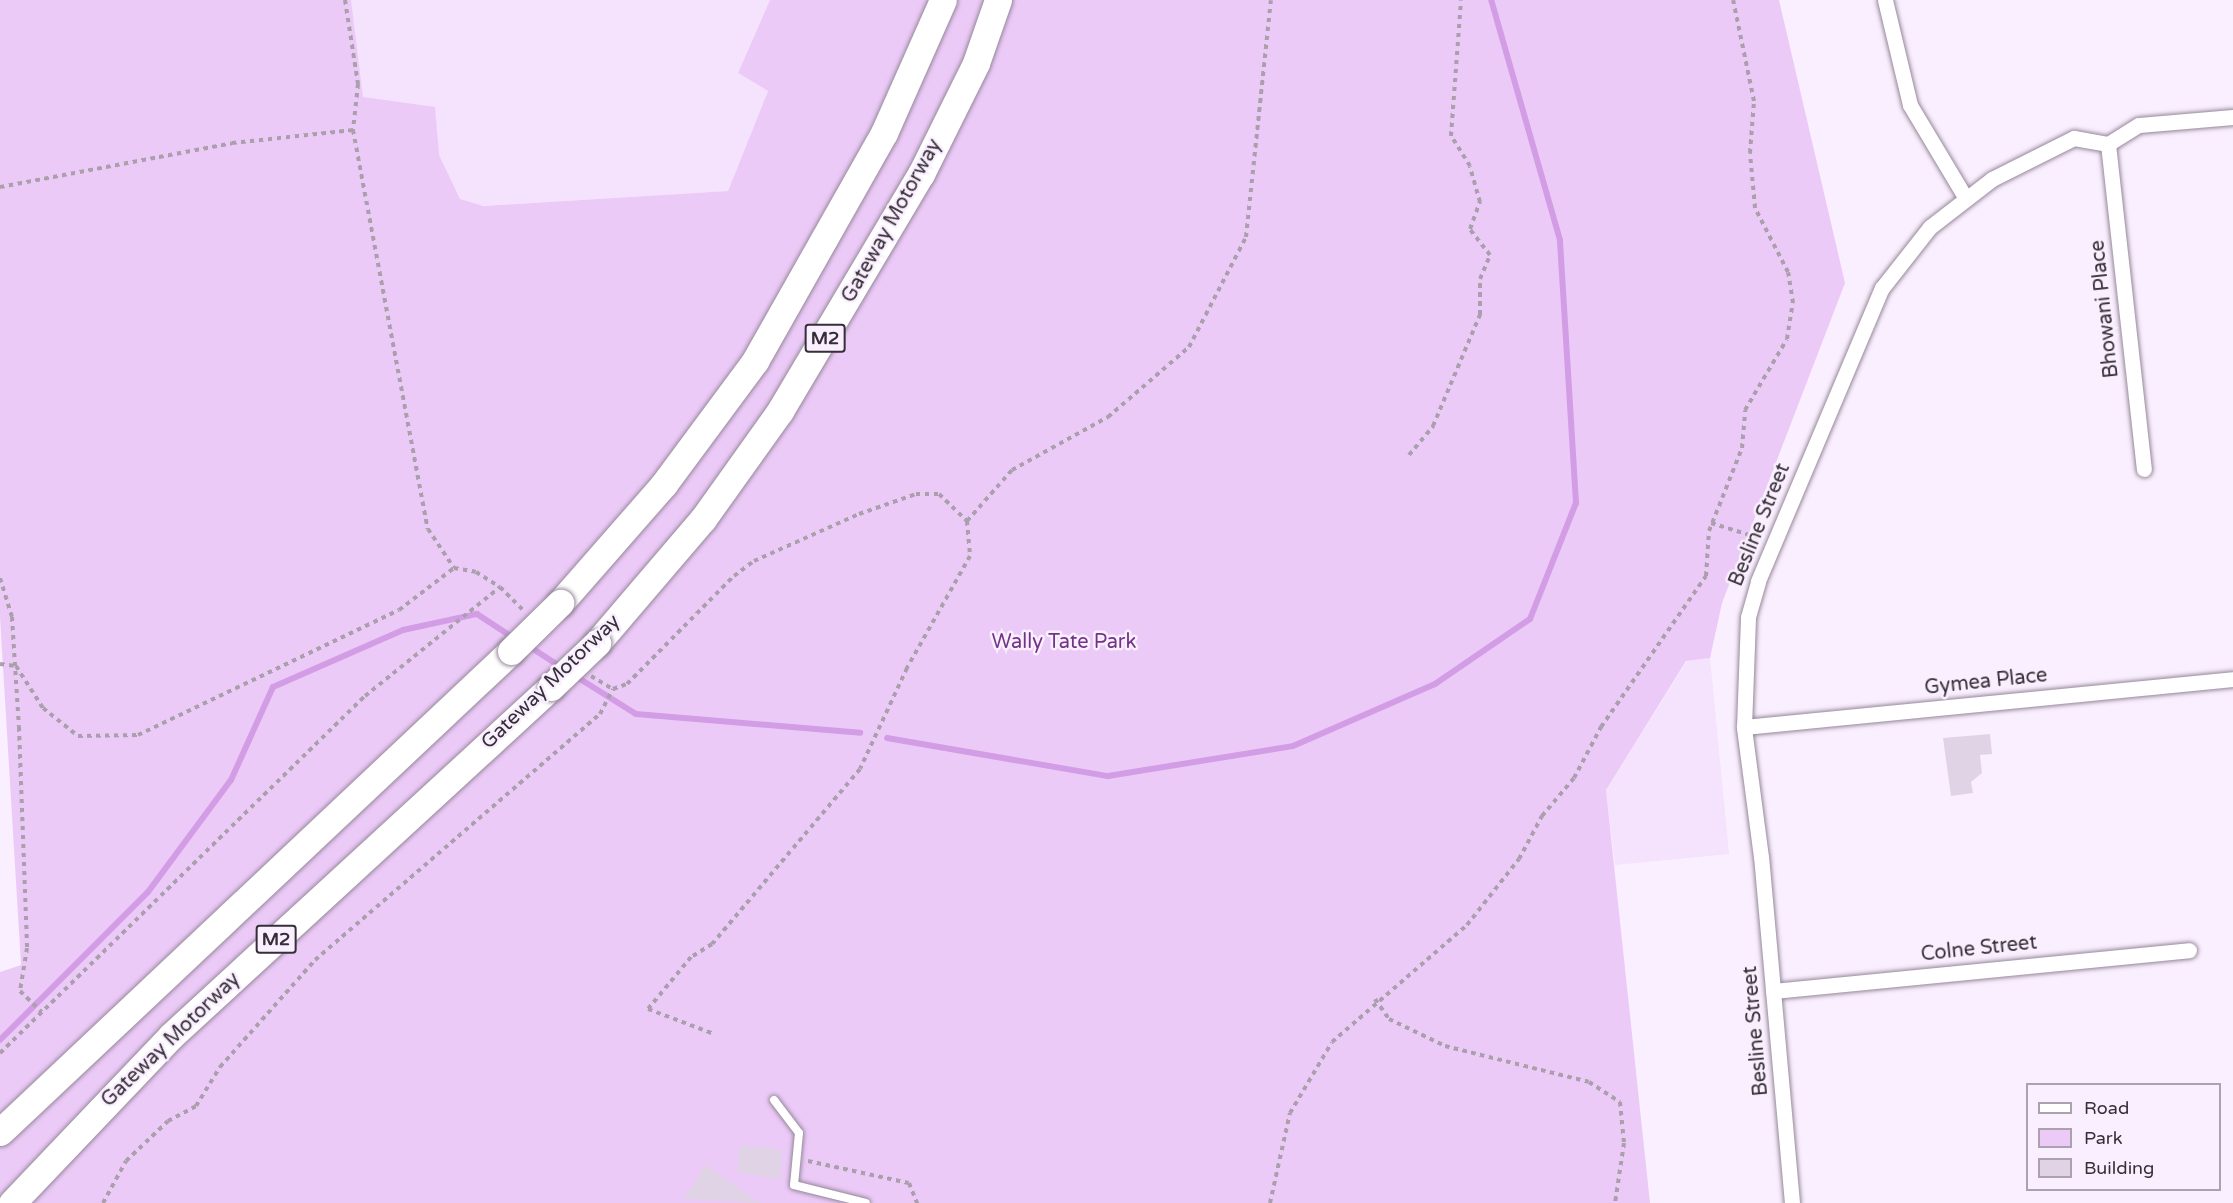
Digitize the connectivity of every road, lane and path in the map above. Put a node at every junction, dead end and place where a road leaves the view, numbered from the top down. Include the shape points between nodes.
1 (345, 0) edge
2 (943, 0) edge
3 (998, 0) edge
4 (1271, 0) edge
5 (1461, 0) edge
6 (1733, 0) edge
7 (1885, 0) edge
8 (2233, 117) edge
9 (353, 130) junction
10 (2108, 144) junction
11 (0, 187) edge
12 (1965, 197) junction
13 (1409, 456) dead end
14 (2144, 469) dead end
15 (966, 521) junction
16 (1711, 523) junction
17 (1774, 542) junction
18 (454, 568) junction
19 (0, 578) edge
20 (500, 587) junction
21 (533, 620) dead end
22 (11, 663) junction
23 (0, 664) edge
24 (583, 668) dead end
25 (2233, 679) edge
26 (613, 689) junction
27 (1744, 727) junction
28 (2189, 950) dead end
29 (1773, 991) junction
30 (1375, 999) junction
31 (42, 1012) junction
32 (714, 1034) dead end
33 (0, 1053) edge
34 (774, 1100) dead end
35 (0, 1132) edge
36 (797, 1159) junction
37 (12, 1203) edge
38 (103, 1203) edge
39 (866, 1203) edge
40 (917, 1203) edge
41 (1270, 1203) edge
42 (1615, 1203) edge
43 (1792, 1203) edge

1 - 9 path via 358,84
2 - 35 highway, M2, bridge via 884,133 755,361 664,484 560,603 511,651
3 - 37 highway, Gateway Motorway / M2, bridge via 976,63 921,174 780,411 703,519 597,643 171,1036
4 - 15 path via 1246,237 1189,347 1108,417 1012,470
5 - 13 path via 1451,136 1470,166 1480,202 1470,229 1490,255 1480,279 1480,315 1432,426
6 - 16 path via 1754,101 1755,208 1788,272 1793,303 1787,339 1750,393 1742,448
7 - 12 street via 1910,105
8 - 10 street via 2139,125
9 - 11 path via 232,143
9 - 18 path via 428,529
10 - 12 street, Besline Street via 2074,138
10 - 14 street, Bhowani Place
12 - 17 street, Besline Street via 1904,255 1882,288
15 - 26 path via 939,494 916,494 754,561 651,664
15 - 32 path via 970,556 907,668 860,769 712,944 692,957 648,1009
16 - 17 path
16 - 30 path via 1708,564 1697,595 1601,727 1519,859 1452,938
17 - 27 street, Besline Street via 1748,617
18 - 20 path via 476,572
18 - 22 path via 399,610 138,735 78,736 43,708
19 - 22 path via 12,617
20 - 21 path
20 - 31 path via 365,696
22 - 23 path
22 - 31 path via 27,948 20,991
24 - 26 path via 599,684
25 - 27 street, Gymea Place
26 - 38 path via 600,714 315,960 220,1067 196,1106 168,1121 126,1161
27 - 29 street, Besline Street
28 - 29 street, Colne Street
29 - 43 street, Besline Street
30 - 41 path via 1332,1042 1301,1087
30 - 42 path via 1389,1019 1445,1046 1588,1082 1620,1102 1624,1143
31 - 33 path
34 - 36 lane via 799,1133
36 - 39 lane via 794,1185
36 - 40 path via 909,1183

